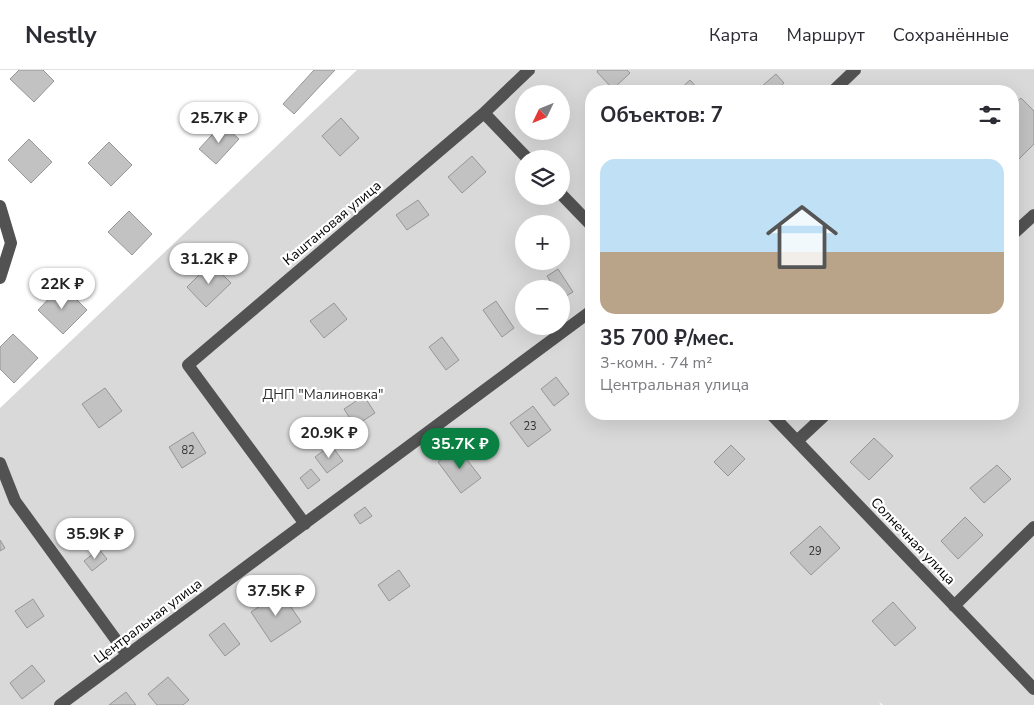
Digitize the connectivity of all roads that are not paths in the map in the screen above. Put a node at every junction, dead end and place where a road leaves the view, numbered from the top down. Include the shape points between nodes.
1 (529, 70) edge
2 (855, 70) edge
3 (839, 85) edge
4 (484, 113) junction
5 (519, 150) edge
6 (570, 203) edge
7 (0, 206) edge
8 (1034, 215) edge
9 (585, 219) edge
10 (1019, 229) edge
11 (0, 278) edge
12 (585, 315) edge
13 (777, 420) edge
14 (820, 420) edge
15 (797, 441) junction
16 (0, 463) edge
17 (305, 524) junction
18 (1034, 527) edge
19 (954, 606) junction
20 (127, 656) junction
21 (1034, 689) edge
22 (60, 705) edge

1 - 4 street, Каштановая улица
2 - 3 street
4 - 5 street
4 - 17 street, Каштановая улица via 188,365
6 - 9 street
7 - 11 street via 11,243
8 - 10 street
12 - 17 street, Центральная улица
13 - 15 street, Солнечная улица
14 - 15 street
15 - 19 street, Солнечная улица
16 - 20 street via 15,501
17 - 20 street, Центральная улица
18 - 19 street
19 - 21 street, Солнечная улица
20 - 22 street, Центральная улица

